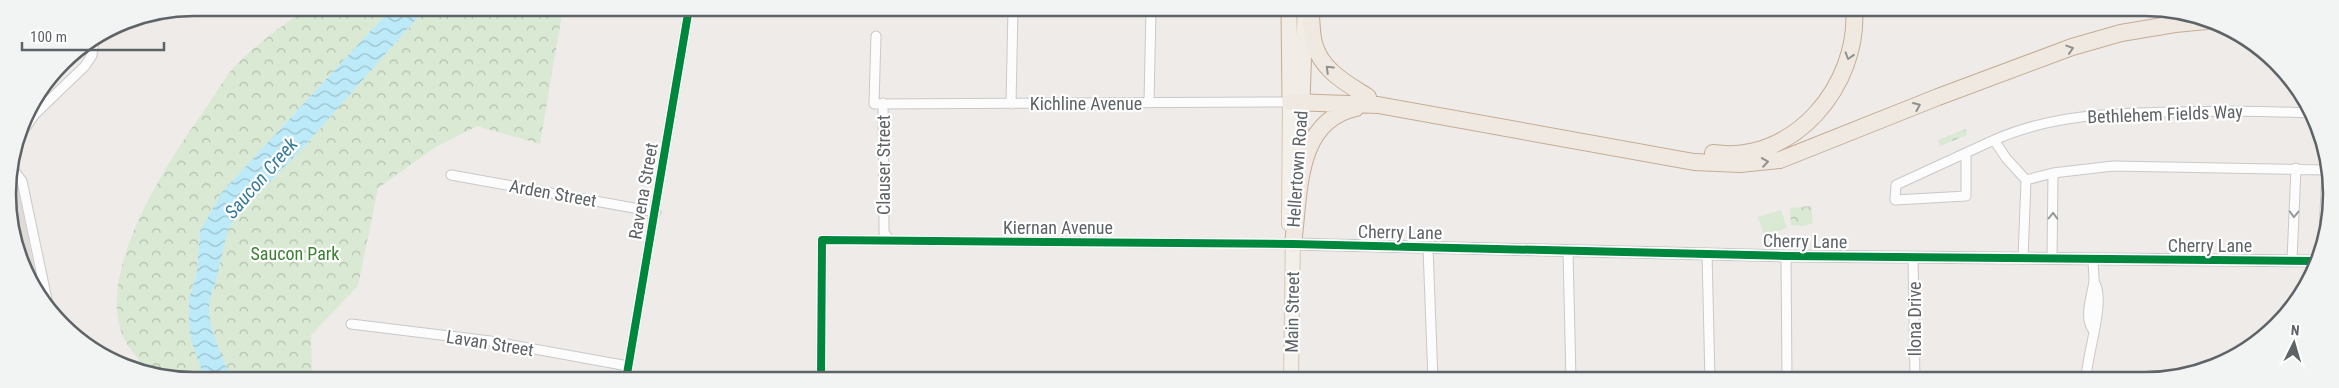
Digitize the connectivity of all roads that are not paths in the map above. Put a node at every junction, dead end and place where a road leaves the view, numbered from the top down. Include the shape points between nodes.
1 (688, 16) edge
2 (1013, 16) edge
3 (1150, 16) edge
4 (1290, 16) edge
5 (1304, 16) edge
6 (1311, 16) edge
7 (1854, 16) edge
8 (2192, 22) edge
9 (876, 36) dead end
10 (93, 48) edge
11 (1296, 99) junction
12 (1373, 101) junction
13 (883, 103) junction
14 (1149, 103) junction
15 (1011, 104) junction
16 (36, 113) edge
17 (2303, 113) edge
18 (1994, 140) junction
19 (1966, 153) junction
20 (2296, 168) junction
21 (2321, 170) edge
22 (2053, 173) junction
23 (18, 175) edge
24 (451, 175) dead end
25 (2026, 180) junction
26 (656, 212) junction
27 (890, 241) junction
28 (1293, 244) junction
29 (1428, 248) junction
30 (1568, 251) junction
31 (1707, 254) junction
32 (1786, 256) junction
33 (1913, 257) junction
34 (2023, 259) junction
35 (2052, 259) junction
36 (2093, 260) junction
37 (2292, 260) junction
38 (2309, 261) edge
39 (45, 292) edge
40 (351, 324) dead end
41 (628, 366) junction
42 (627, 372) edge
43 (821, 372) edge
44 (1291, 372) edge
45 (1433, 372) edge
46 (1571, 372) edge
47 (1710, 372) edge
48 (1787, 372) edge
49 (1914, 372) edge
50 (2086, 372) edge

1 - 26 street, Ravena Street
2 - 15 street
3 - 14 street
4 - 11 highway, Hellertown Road via 1288,73
5 - 11 highway, Hellertown Road
12 -> 6 highway via 1322,62 1314,42
7 -> 12 highway via 1849,56 1827,102 1816,115 1784,138 1763,148 1741,153 1719,154 1573,132 1415,102
12 -> 8 highway via 1694,162 1754,164 1788,157 2072,48 2121,33
9 - 13 street, Clauser Street via 874,104
10 - 16 street via 85,66
11 - 12 highway
11 - 14 street, Kichline Avenue
11 - 28 main road, Hellertown Road
12 - 28 highway via 1336,115 1313,136 1306,153
13 - 15 street, Kichline Avenue
13 - 27 street, Clauser Street via 884,232
14 - 15 street, Kichline Avenue
17 - 18 street, Bethlehem Fields Way via 2110,112 2031,127
18 - 19 street, Bethlehem Fields Way
18 - 25 street
19 - 19 street, Bethlehem Fields Way via 1896,185 1895,200 1966,196
20 - 21 street
20 - 22 street via 2113,166
20 -> 37 street
22 - 25 street
35 -> 22 street
23 - 39 street via 22,181
24 - 26 street, Arden Street
25 - 34 street
26 - 41 street, Ravena Street
27 - 28 street, Kiernan Avenue
27 - 43 street, Kiernan Avenue via 822,240
28 - 29 street, Cherry Lane
28 - 44 main road, Main Street
29 - 30 street, Cherry Lane
29 - 45 street
30 - 31 street, Cherry Lane
30 - 46 street
31 - 32 street, Cherry Lane
31 - 47 street
32 - 33 street, Cherry Lane
32 - 48 street
33 - 34 street, Cherry Lane
33 - 49 street, Ilona Drive
34 - 35 street, Cherry Lane
35 - 36 street, Cherry Lane
36 - 37 street, Cherry Lane
36 - 50 street via 2089,324 2093,330
37 - 38 street, Cherry Lane
40 - 41 street, Lavan Street via 490,341
41 - 42 street, Ravena Street

